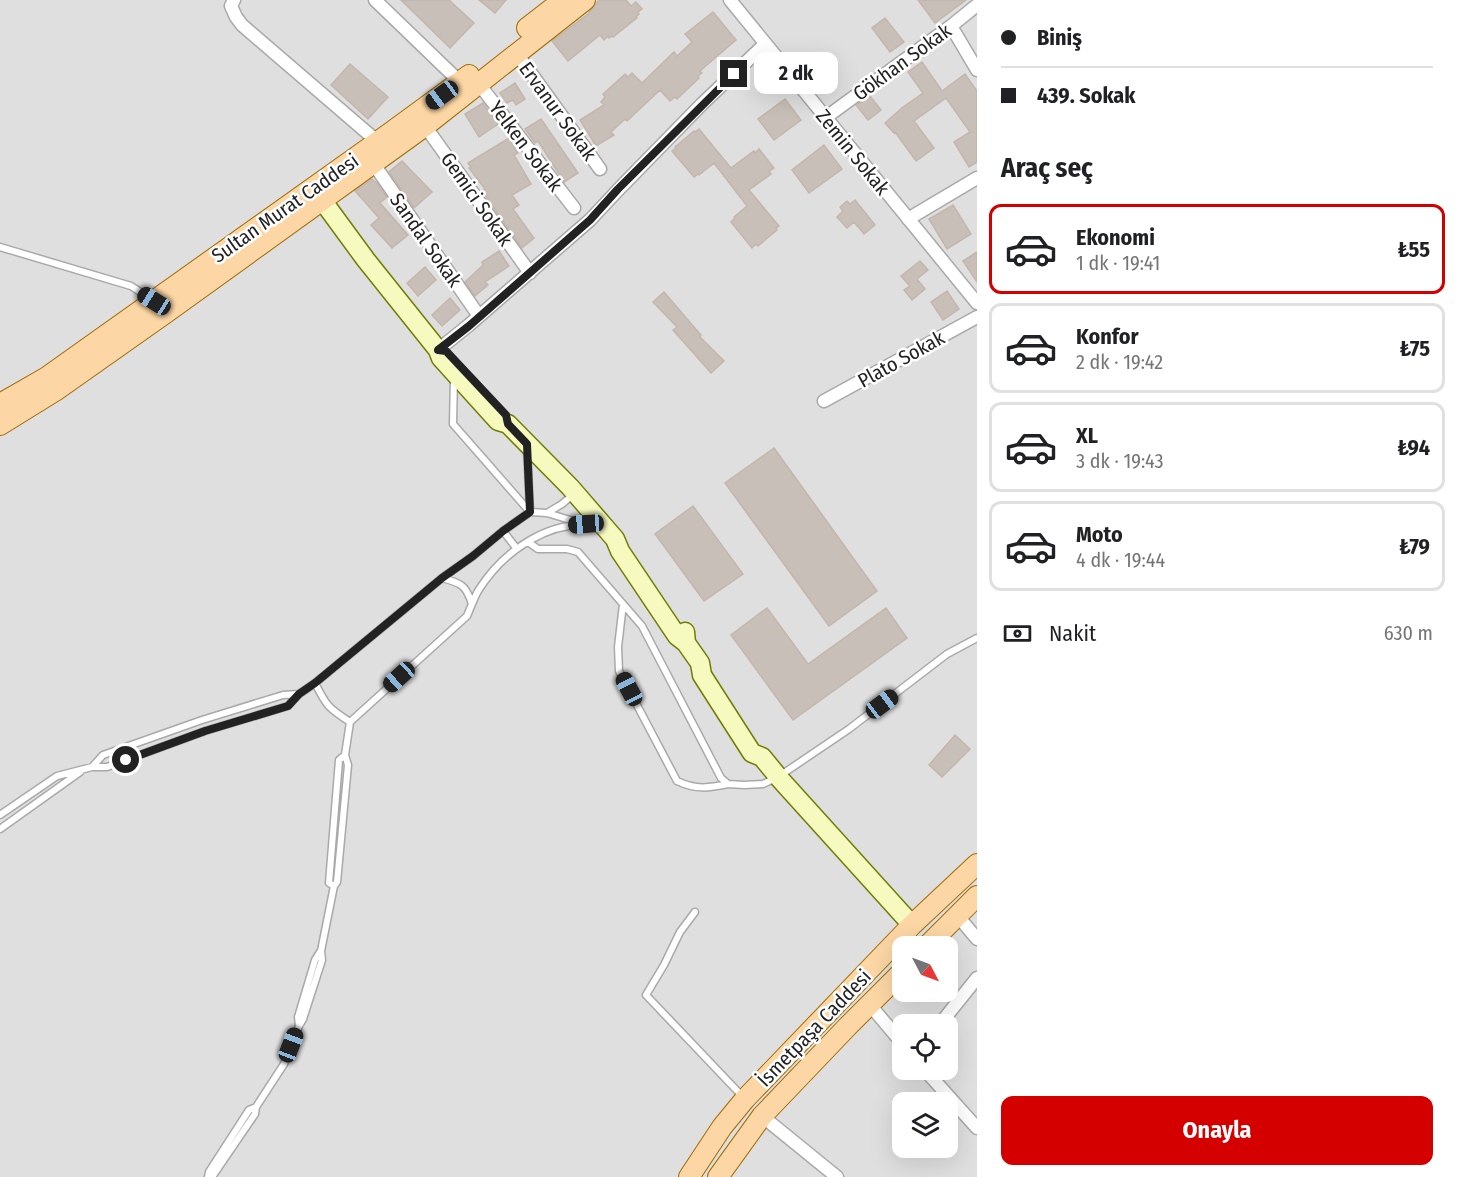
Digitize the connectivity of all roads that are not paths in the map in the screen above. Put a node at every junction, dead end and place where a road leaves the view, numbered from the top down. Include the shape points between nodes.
1 (234, 0) edge
2 (375, 0) edge
3 (563, 0) edge
4 (585, 0) edge
5 (730, 0) edge
6 (977, 4) edge
7 (951, 26) junction
8 (765, 44) junction
9 (517, 54) junction
10 (977, 70) edge
11 (470, 83) junction
12 (825, 118) junction
13 (425, 126) junction
14 (378, 141) junction
15 (372, 163) junction
16 (600, 169) dead end
17 (977, 178) edge
18 (317, 194) junction
19 (573, 208) dead end
20 (908, 219) junction
21 (0, 247) edge
22 (530, 273) junction
23 (977, 303) edge
24 (160, 307) junction
25 (479, 316) junction
26 (977, 317) edge
27 (438, 350) junction
28 (453, 372) junction
29 (824, 401) dead end
30 (0, 404) edge
31 (508, 424) junction
32 (0, 425) edge
33 (527, 444) junction
34 (575, 493) junction
35 (530, 512) junction
36 (547, 513) junction
37 (602, 530) junction
38 (503, 531) junction
39 (528, 542) junction
40 (517, 549) junction
41 (442, 578) junction
42 (472, 604) junction
43 (622, 604) junction
44 (977, 638) edge
45 (315, 683) junction
46 (299, 694) junction
47 (350, 722) junction
48 (92, 767) junction
49 (81, 771) junction
50 (778, 777) junction
51 (728, 783) junction
52 (0, 816) edge
53 (0, 829) edge
54 (977, 864) edge
55 (977, 896) edge
56 (695, 912) dead end
57 (957, 915) junction
58 (912, 925) junction
59 (921, 936) edge
60 (937, 936) edge
61 (977, 939) edge
62 (977, 978) edge
63 (892, 982) edge
64 (870, 1005) junction
65 (948, 1014) edge
66 (892, 1031) edge
67 (934, 1080) edge
68 (745, 1099) junction
69 (762, 1116) junction
70 (977, 1128) edge
71 (209, 1177) edge
72 (689, 1177) edge
73 (718, 1177) edge
74 (837, 1177) edge

1 - 14 street via 231,6 242,25
2 - 11 street, Yelken Sokak
3 - 11 main road, Sultan Murat Caddesi
4 - 9 main road, Sultan Murat Caddesi
5 - 8 street, Zemin Sokak
6 - 7 street, Gökhan Sokak
7 - 10 street
7 - 12 street, Gökhan Sokak
8 - 12 street, Zemin Sokak
8 - 22 street via 590,220
9 - 11 main road, Sultan Murat Caddesi
9 - 16 street, Ervanur Sokak
11 - 13 main road, Sultan Murat Caddesi
11 - 14 main road, Sultan Murat Caddesi
11 - 19 street, Yelken Sokak
12 - 20 street, Zemin Sokak
13 - 15 main road, Sultan Murat Caddesi
13 - 22 street, Gemici Sokak
14 - 18 main road, Sultan Murat Caddesi
15 - 18 main road, Sultan Murat Caddesi
15 - 25 street, Sandal Sokak
17 - 20 street
18 - 24 main road, Sultan Murat Caddesi
18 - 27 main road
20 - 23 street, Zemin Sokak
21 - 24 lane via 131,286
22 - 25 street
24 - 30 main road, Sultan Murat Caddesi
24 - 32 main road via 55,391
25 - 27 street
26 - 29 street, Plato Sokak
27 - 28 main road
27 - 31 main road via 446,351 506,415
28 - 31 main road via 498,421
28 - 35 lane via 453,424
31 - 33 main road
33 - 34 main road
33 - 35 lane
34 - 36 lane
34 - 37 main road
35 - 36 lane
35 - 38 lane
36 - 37 lane
37 - 39 lane via 566,526
37 - 50 main road via 700,663 702,675 752,753 762,757
38 - 40 lane
38 - 41 lane
39 - 40 lane
39 - 43 lane via 538,549 579,552
40 - 42 lane via 487,578
41 - 42 lane via 468,590
41 - 45 lane
42 - 47 lane via 467,616
43 - 51 lane via 642,626 721,778
43 - 51 lane via 619,671 677,781 690,787 709,788
44 - 50 lane via 947,654
45 - 46 lane
45 - 47 lane via 326,704
46 - 48 lane via 283,695 103,755
46 - 48 lane via 288,706 107,767
47 - 71 lane via 345,755 339,760 329,884 334,886 321,951 315,960 298,1026 284,1064 256,1107 249,1110
48 - 49 lane
49 - 52 lane via 57,776
49 - 53 lane
50 - 51 lane via 763,784
50 - 58 main road
54 - 58 main road, İsmetpaşa Caddesi
55 - 57 main road
56 - 68 lane via 646,995
57 - 60 main road
57 - 61 street
58 - 59 main road
58 - 68 main road, İsmetpaşa Caddesi
62 - 65 street
63 - 64 main road, İsmetpaşa Caddesi
64 - 66 street
64 - 69 main road, İsmetpaşa Caddesi
67 - 70 street
68 - 69 main road
68 - 72 main road, İsmetpaşa Caddesi
69 - 73 main road, İsmetpaşa Caddesi
69 - 74 street

